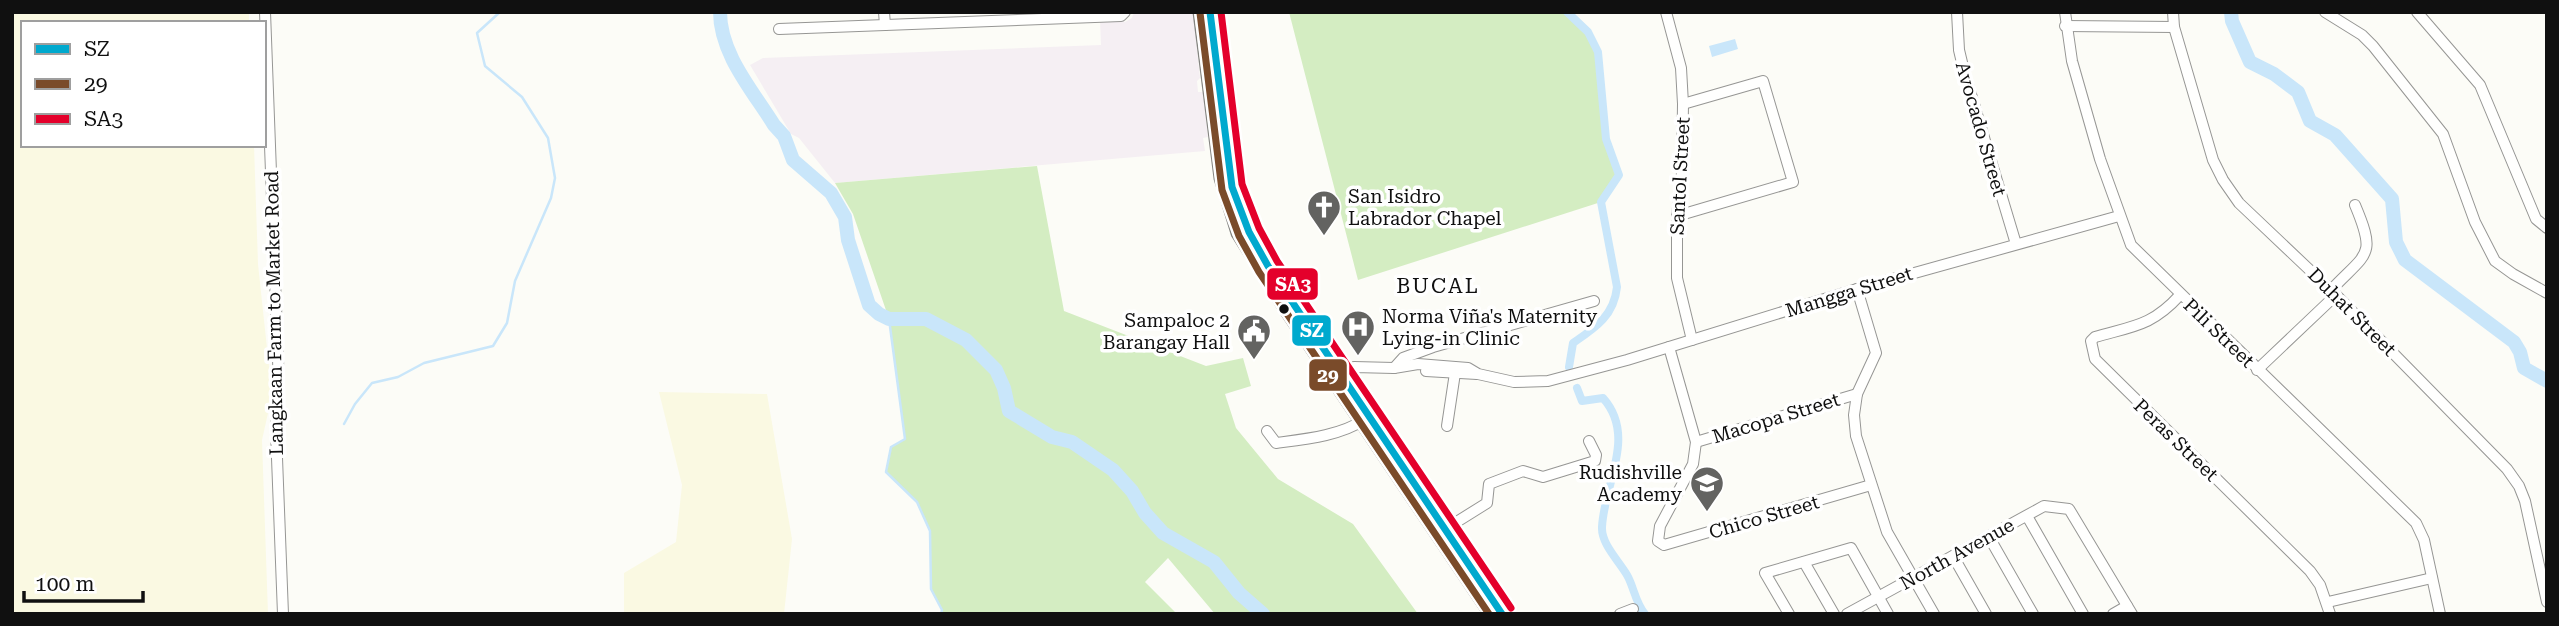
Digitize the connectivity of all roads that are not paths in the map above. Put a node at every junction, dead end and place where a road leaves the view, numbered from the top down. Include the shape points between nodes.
1 (884, 12) edge
2 (1125, 12) edge
3 (1200, 12) edge
4 (1210, 12) edge
5 (1665, 12) edge
6 (1957, 12) edge
7 (2065, 12) edge
8 (2173, 12) edge
9 (2325, 12) edge
10 (2417, 12) edge
11 (1068, 16) edge
12 (885, 25) junction
13 (2065, 26) junction
14 (2174, 27) junction
15 (779, 29) dead end
16 (266, 39) edge
17 (1683, 104) junction
18 (2355, 205) dead end
19 (1677, 216) junction
20 (2119, 216) junction
21 (2547, 228) edge
22 (2016, 244) junction
23 (1857, 289) junction
24 (2333, 292) junction
25 (2547, 293) edge
26 (2180, 295) junction
27 (1594, 301) dead end
28 (1692, 340) junction
29 (1669, 347) junction
30 (1399, 368) junction
31 (2258, 370) junction
32 (1455, 373) junction
33 (1335, 374) junction
34 (1478, 374) junction
35 (1857, 394) junction
36 (1366, 420) junction
37 (1447, 426) dead end
38 (1268, 431) dead end
39 (1589, 440) dead end
40 (1696, 442) junction
41 (1871, 485) junction
42 (2026, 516) junction
43 (1441, 532) junction
44 (1989, 537) junction
45 (1953, 556) junction
46 (1804, 562) junction
47 (1914, 578) junction
48 (2432, 578) junction
49 (1879, 597) junction
50 (2328, 602) junction
51 (2547, 602) edge
52 (1633, 610) dead end
53 (2129, 610) edge
54 (283, 614) edge
55 (1491, 614) edge
56 (1502, 614) edge
57 (1620, 614) edge
58 (1789, 614) edge
59 (1834, 614) edge
60 (1847, 614) edge
61 (1888, 614) edge
62 (1934, 614) edge
63 (1986, 614) edge
64 (2033, 614) edge
65 (2083, 614) edge
66 (2113, 614) edge
67 (2330, 614) edge
68 (2440, 614) edge

1 - 12 street
2 - 11 street via 1121,16
3 - 33 main road via 1219,167 1229,210 1250,253
4 - 33 main road via 1238,206 1263,257
5 - 17 street, Santol Street via 1681,68
6 - 22 street, Avocado Street via 1964,71
7 - 13 street, Pili Street
8 - 14 street, Duhat Street
9 - 25 street via 2373,46 2443,134 2475,222 2495,261
10 - 21 street via 2480,85 2536,219
11 - 12 street
12 - 15 street
13 - 14 street
13 - 20 street, Pili Street
14 - 24 street, Duhat Street via 2223,180 2239,203
16 - 54 street, Langkaan Farm to Market Road
17 - 19 street, Santol Street
17 - 19 street via 1763,81 1793,182
18 - 24 street via 2369,246
19 - 28 street, Santol Street via 1677,278
20 - 22 street, Mangga Street
20 - 26 street, Pili Street via 2131,245
22 - 23 street, Mangga Street
23 - 28 street, Mangga Street
23 - 35 street via 1876,353
24 - 31 street
24 - 51 street, Duhat Street via 2485,445 2519,486
26 - 31 street, Pili Street
26 - 50 street, Peras Street via 2150,321 2095,337 2091,341 2095,359 2310,571
27 - 30 street via 1433,347 1403,358
28 - 29 street, Mangga Street
29 - 34 street, Mangga Street via 1548,381 1514,382
29 - 40 street
30 - 32 street
30 - 33 street via 1354,367
30 - 34 street via 1456,366
31 - 48 street, Pili Street via 2416,523
32 - 34 street
32 - 37 street
33 - 36 main road
35 - 40 street, Macopa Street
35 - 41 street via 1856,436
36 - 38 street via 1324,436 1276,443
36 - 43 main road
39 - 43 street via 1595,461 1543,478 1523,471 1489,484 1487,503
40 - 41 street, Chico Street via 1693,464 1660,526 1658,541 1669,545
41 - 47 street via 1887,532
42 - 44 street, North Avenue
42 - 53 street, North Avenue via 2044,506 2069,509
42 - 65 street
43 - 55 main road
43 - 56 main road
44 - 45 street, North Avenue
44 - 64 street
45 - 47 street, North Avenue
45 - 63 street
46 - 49 street via 1851,548
46 - 58 street via 1765,573
46 - 59 street
47 - 49 street, North Avenue
47 - 62 street
48 - 50 street
48 - 68 street, Pili Street
49 - 60 street, North Avenue
49 - 61 street
50 - 67 street, Peras Street
52 - 57 street
53 - 66 street

